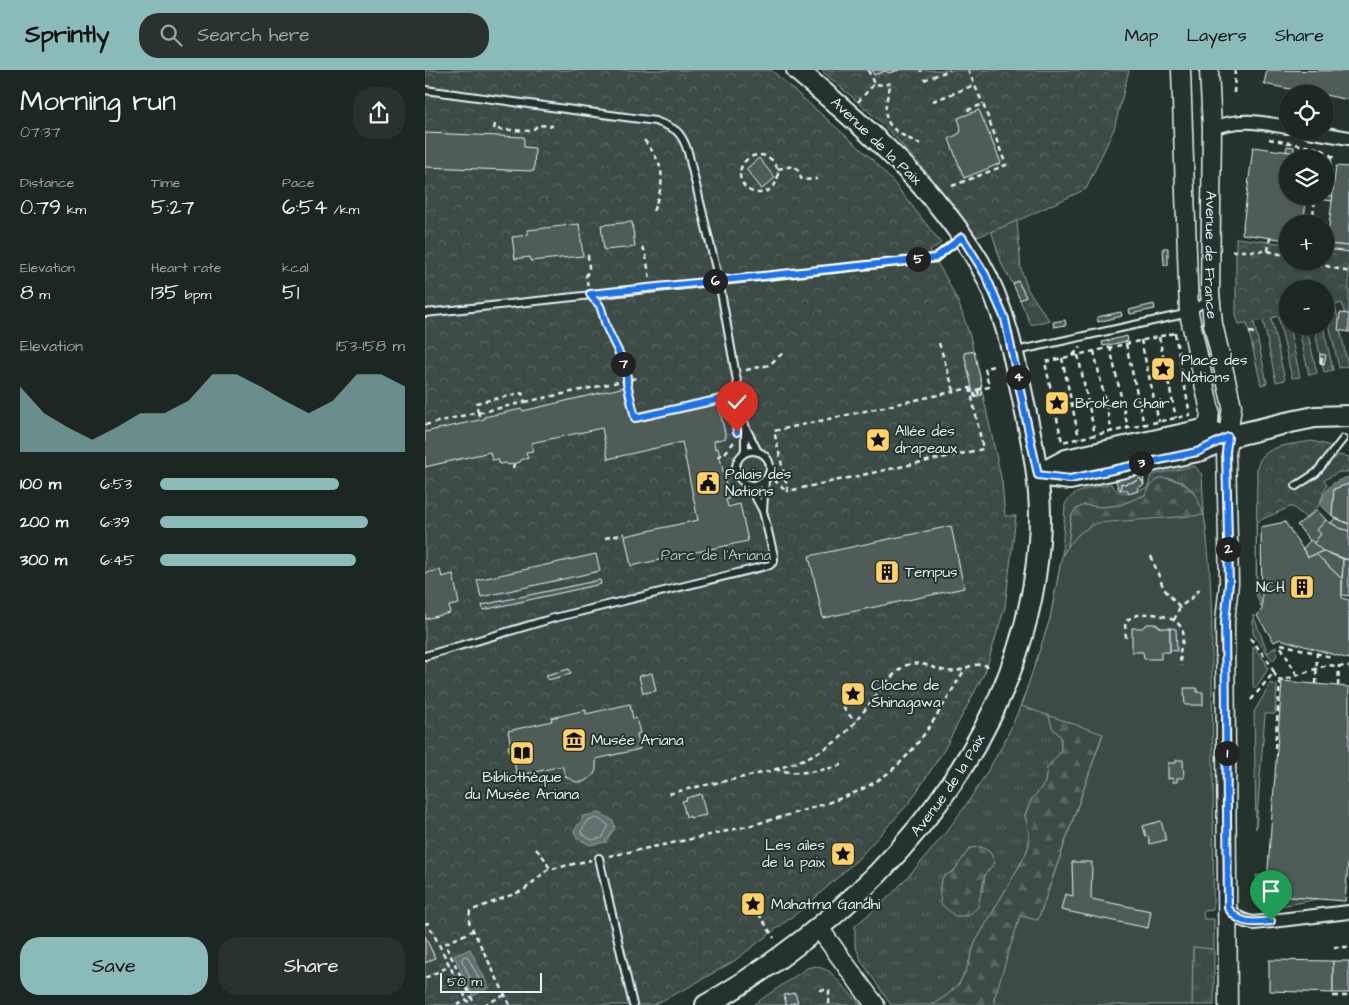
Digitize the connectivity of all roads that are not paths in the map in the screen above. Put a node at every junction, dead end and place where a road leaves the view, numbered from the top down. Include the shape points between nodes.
1 (797, 70) edge
2 (1181, 70) edge
3 (1209, 70) edge
4 (425, 90) edge
5 (1279, 126) edge
6 (1212, 128) junction
7 (1334, 135) edge
8 (1349, 138) edge
9 (962, 237) junction
10 (719, 281) junction
11 (1210, 293) junction
12 (425, 313) edge
13 (1189, 313) junction
14 (1012, 352) junction
15 (1349, 416) edge
16 (745, 426) junction
17 (1203, 430) junction
18 (1228, 437) junction
19 (1343, 439) dead end
20 (758, 452) junction
21 (743, 454) junction
22 (1038, 475) junction
23 (767, 478) junction
24 (749, 485) junction
25 (1296, 486) dead end
26 (763, 511) junction
27 (425, 656) edge
28 (599, 858) road end
29 (1228, 908) junction
30 (1349, 912) edge
31 (819, 928) junction
32 (633, 1005) edge
33 (706, 1005) edge
34 (875, 1005) edge
35 (1228, 1005) edge

1 - 9 main road, Avenue de la Paix via 861,124 916,177
2 - 13 main road, Avenue de France
3 - 6 main road, Avenue de France
4 - 10 lane via 655,121 678,130 688,152
5 - 6 street via 1235,121
6 - 11 main road, Avenue de France
7 - 8 street
9 - 10 lane via 935,258
9 - 14 main road, Avenue de la Paix via 995,294 1005,319
10 - 12 lane
10 - 16 lane
11 - 13 lane
11 - 18 main road, Avenue de France via 1213,324 1232,406
13 - 14 lane
13 - 17 main road, Avenue de France via 1210,411 1209,422
14 - 22 main road
15 - 18 main road via 1315,418
16 - 20 lane
16 - 21 lane
17 - 18 main road
17 - 22 main road via 1066,460
18 - 22 main road via 1197,452 1070,479
18 - 29 main road, Avenue de France via 1229,583 1225,622
19 - 25 lane via 1316,473
20 - 21 lane
20 - 23 lane via 769,461
21 - 24 lane via 737,461 736,471 740,480
22 - 31 main road, Avenue de la Paix via 1040,534 1035,579 1021,638 996,706 967,761 917,831 870,882
23 - 24 lane
23 - 26 lane
24 - 26 lane
26 - 27 lane via 774,556 774,561 766,567 554,618
28 - 32 lane
29 - 30 street via 1243,921 1254,923
29 - 35 main road, Avenue de France
31 - 33 main road, Avenue de la Paix via 746,981
31 - 34 main road

